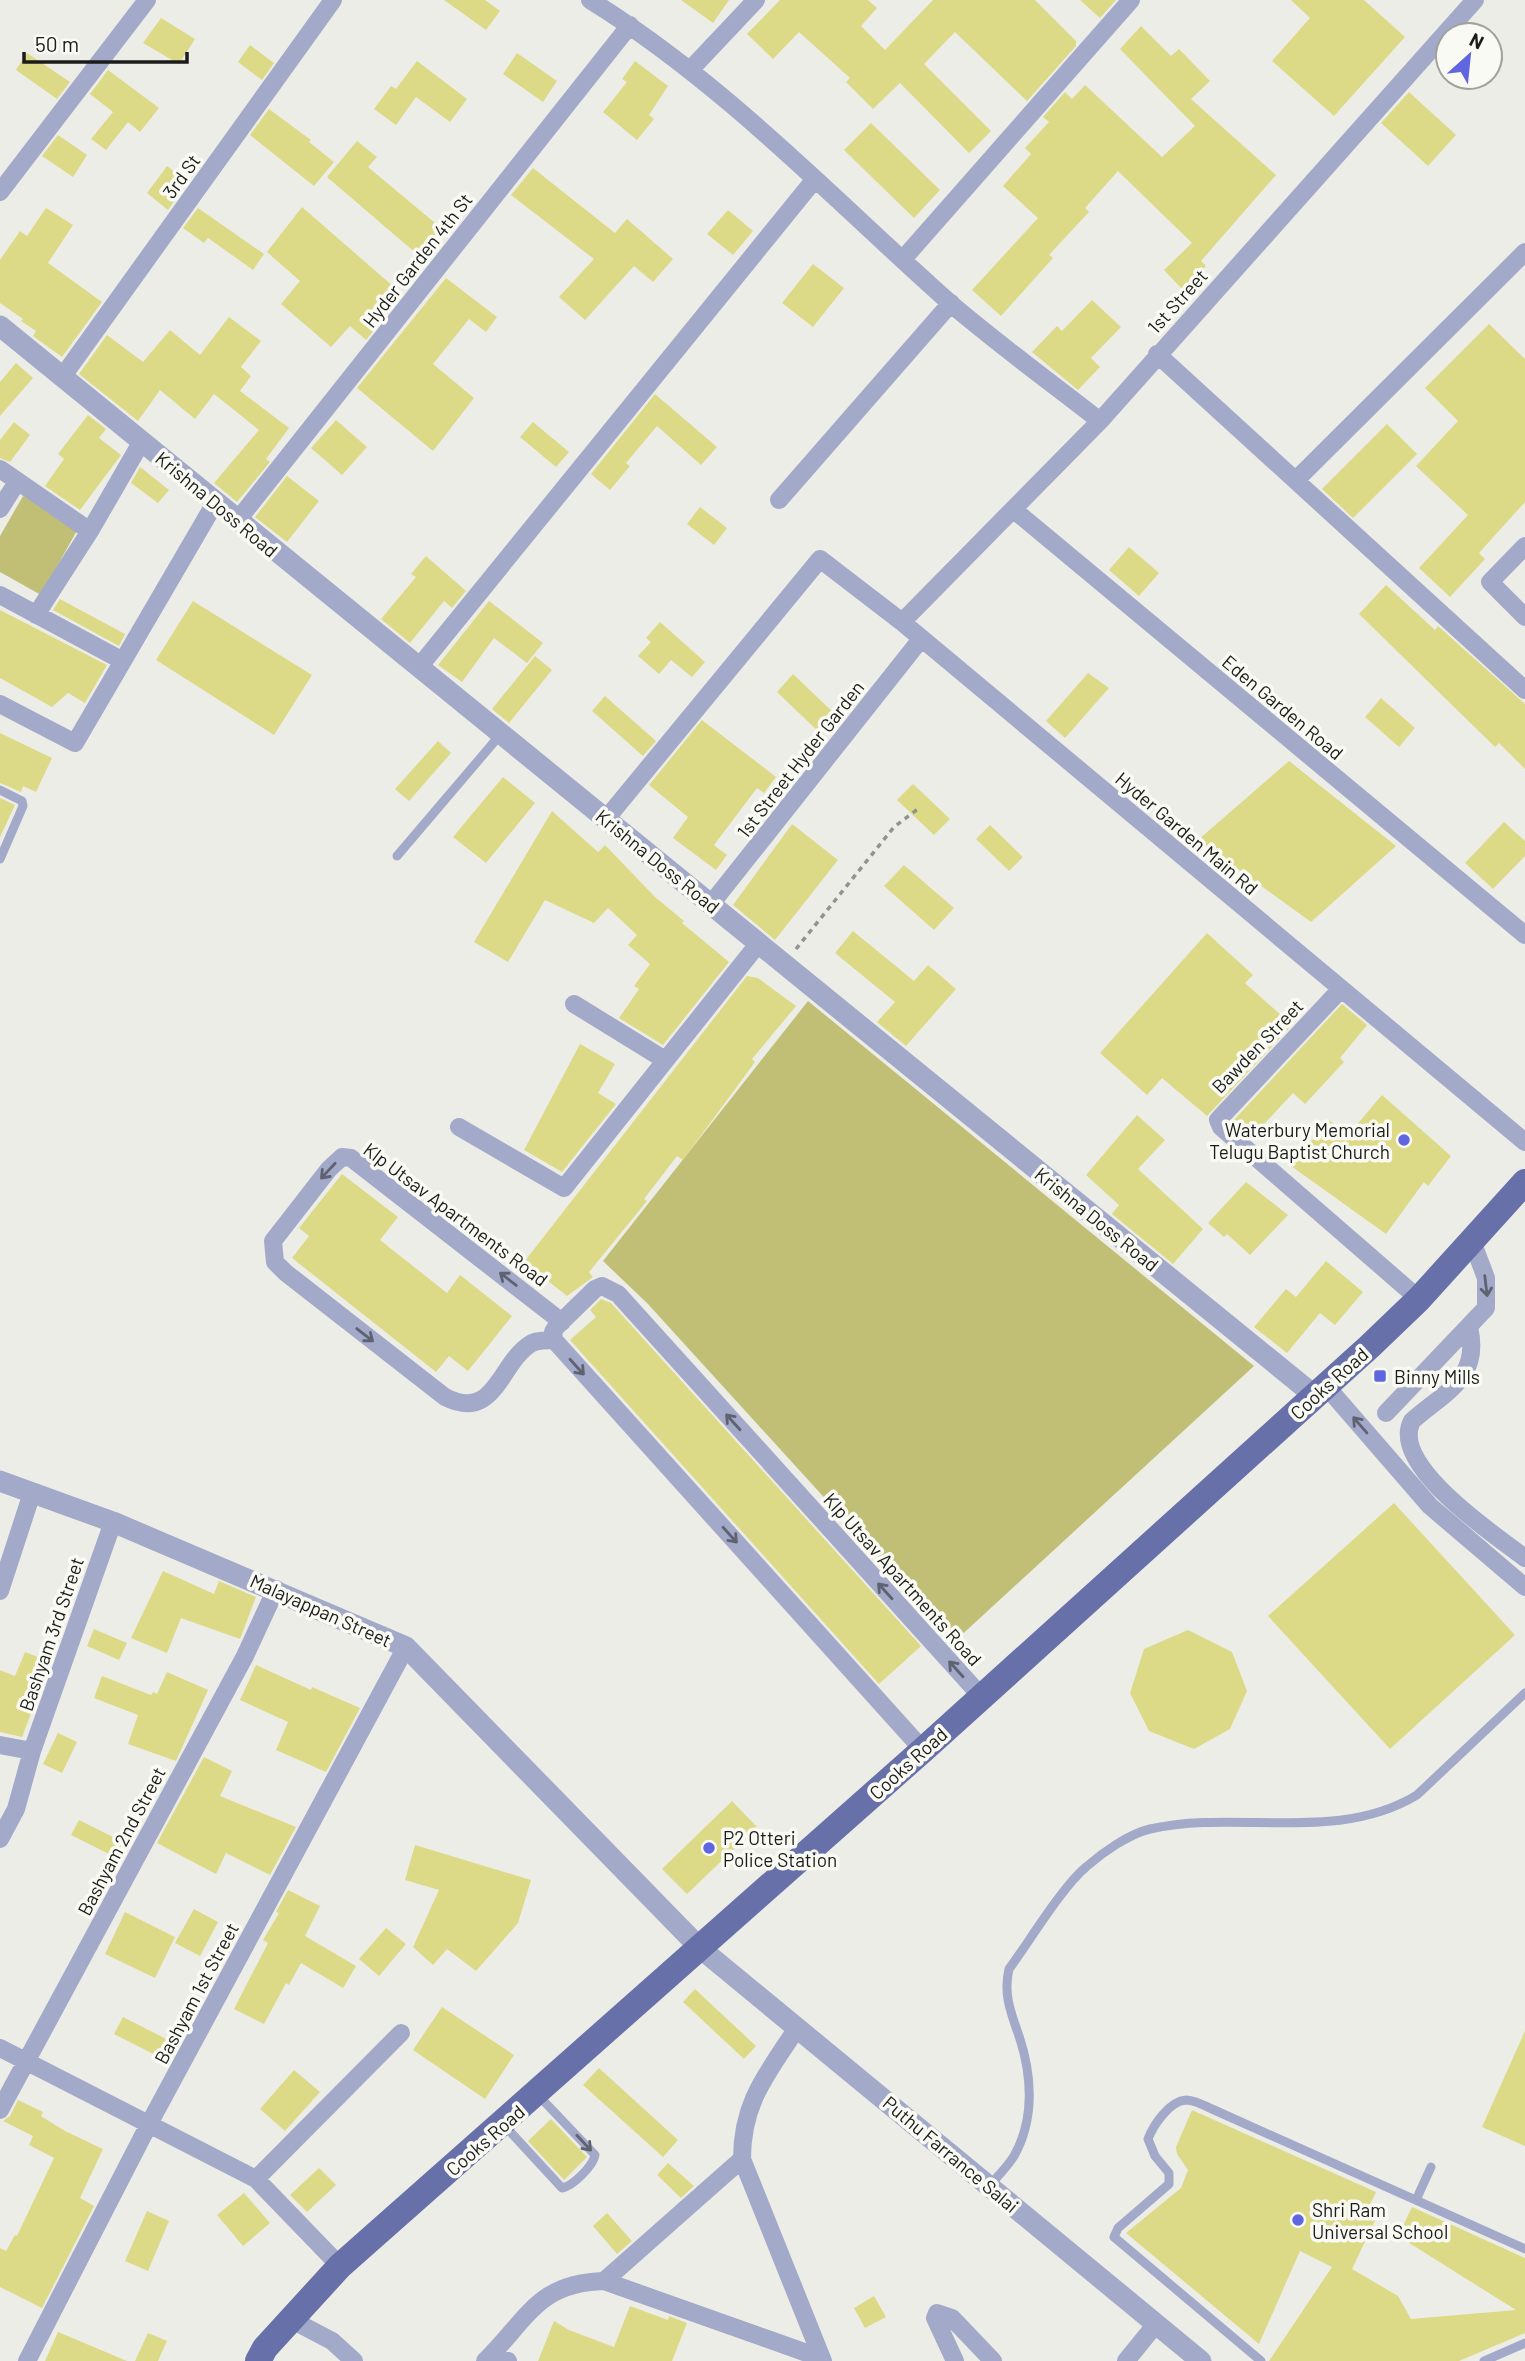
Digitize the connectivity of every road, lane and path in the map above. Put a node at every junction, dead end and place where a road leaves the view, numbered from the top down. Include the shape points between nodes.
1 (147, 0) edge
2 (333, 0) edge
3 (590, 0) edge
4 (756, 0) edge
5 (1131, 0) edge
6 (1475, 0) edge
7 (630, 25) junction
8 (690, 70) junction
9 (816, 178) junction
10 (0, 192) edge
11 (1525, 252) edge
12 (904, 258) junction
13 (951, 303) junction
14 (0, 327) edge
15 (1157, 355) junction
16 (62, 376) junction
17 (1100, 421) junction
18 (142, 441) junction
19 (0, 470) edge
20 (1296, 480) junction
21 (17, 482) junction
22 (779, 500) dead end
23 (215, 503) junction
24 (0, 509) edge
25 (1014, 510) junction
26 (237, 521) junction
27 (90, 531) junction
28 (1525, 546) edge
29 (0, 596) edge
30 (36, 615) junction
31 (1525, 617) edge
32 (902, 622) junction
33 (921, 639) junction
34 (124, 661) junction
35 (419, 667) junction
36 (1525, 690) edge
37 (0, 704) edge
38 (501, 733) junction
39 (0, 790) edge
40 (919, 808) dead end
41 (606, 819) junction
42 (397, 856) dead end
43 (0, 859) edge
44 (711, 904) junction
45 (1525, 935) edge
46 (758, 944) junction
47 (784, 965) junction
48 (1341, 989) junction
49 (574, 1004) dead end
50 (666, 1060) junction
51 (459, 1126) dead end
52 (1525, 1142) edge
53 (1525, 1182) edge
54 (1472, 1241) junction
55 (1419, 1299) junction
56 (562, 1322) junction
57 (1469, 1327) junction
58 (554, 1340) junction
59 (1320, 1391) junction
60 (1386, 1413) dead end
61 (0, 1481) edge
62 (32, 1493) junction
63 (113, 1522) junction
64 (1525, 1558) edge
65 (1525, 1587) edge
66 (276, 1589) junction
67 (0, 1591) edge
68 (406, 1647) junction
69 (1525, 1693) edge
70 (981, 1696) junction
71 (0, 1745) edge
72 (923, 1750) junction
73 (32, 1751) junction
74 (0, 1839) edge
75 (699, 1948) junction
76 (797, 2028) junction
77 (401, 2033) dead end
78 (0, 2048) edge
79 (26, 2061) junction
80 (537, 2094) junction
81 (0, 2110) edge
82 (149, 2124) junction
83 (503, 2124) junction
84 (742, 2160) junction
85 (1431, 2167) dead end
86 (256, 2179) junction
87 (989, 2186) junction
88 (1416, 2200) junction
89 (1525, 2249) edge
90 (340, 2266) junction
91 (604, 2281) junction
92 (1156, 2324) junction
93 (1525, 2343) edge
94 (275, 2346) edge
95 (495, 2359) edge
96 (822, 2360) edge
97 (27, 2361) edge
98 (354, 2361) edge
99 (955, 2361) edge
100 (993, 2361) edge
101 (1126, 2361) edge
102 (1201, 2361) edge
103 (1261, 2361) edge
104 (1484, 2361) edge

1 - 10 street
2 - 16 street, 3rd St
3 - 7 street
4 - 8 street
5 - 12 street
6 - 15 street, 1st Street
7 - 8 street
7 - 26 street, Hyder Garden 4th St
8 - 9 street
9 - 12 street
9 - 35 street
11 - 20 street
12 - 13 street
13 - 17 street
13 - 22 street
14 - 16 street, Krishna Doss Road
15 - 17 street, 1st Street
15 - 20 street
16 - 18 street, Krishna Doss Road
17 - 25 street, 1st Street
18 - 23 street, Krishna Doss Road
18 - 27 street
19 - 21 street
20 - 36 street
21 - 24 street
21 - 27 street
23 - 26 street, Krishna Doss Road
23 - 34 street
25 - 32 street, 1st Street
25 - 45 street, Eden Garden Road
26 - 35 street, Krishna Doss Road
27 - 30 street
28 - 31 street via 1490,582
29 - 30 street
30 - 34 street
32 - 33 street, Hyder Garden Main Rd
32 - 41 street, Hyder Garden Main Rd via 820,559
33 - 44 street, 1st Street Hyder Garden
33 - 48 street, Hyder Garden Main Rd
34 - 37 street via 75,743
35 - 38 street, Krishna Doss Road
38 - 41 street, Krishna Doss Road
38 - 42 lane
39 - 43 lane via 22,801 23,806
40 - 47 path via 894,827
41 - 44 street, Krishna Doss Road
44 - 46 street, Krishna Doss Road
46 - 47 street, Krishna Doss Road
46 - 50 street
47 - 59 street, Krishna Doss Road
48 - 52 street, Hyder Garden Main Rd
48 - 55 street, Bawden Street via 1218,1120 1221,1128
49 - 50 street
50 - 51 street via 564,1188
53 - 54 main road, Cooks Road
54 - 55 main road, Cooks Road
54 -> 57 street via 1486,1278 1488,1301
55 - 59 main road, Cooks Road
56 - 58 street, Klp Utsav Apartments Road via 553,1332
56 -> 58 street, Klp Utsav Apartments Road via 351,1158 342,1157 328,1169 272,1241 275,1262 286,1273 458,1404 471,1405 484,1398 532,1343
70 -> 56 street, Klp Utsav Apartments Road via 618,1294 602,1286 595,1289
57 - 60 street
57 - 64 street via 1474,1347 1466,1374 1412,1421 1406,1431 1408,1441 1433,1482
58 -> 72 street
65 -> 59 street via 1430,1506
59 - 70 main road, Cooks Road
61 - 62 street, Malayappan Street
62 - 63 street, Malayappan Street
62 - 67 street
63 - 66 street, Malayappan Street
63 - 73 street, Bashyam 3rd Street
66 - 68 street, Malayappan Street
66 - 79 street, Bashyam 2nd Street via 245,1656
68 - 75 street, Malayappan Street
68 - 82 street, Bashyam 1st Street
69 - 87 lane via 1417,1795 1398,1807 1343,1822 1205,1822 1148,1829 1084,1868 1009,1969 1004,1987 1026,2056 1030,2087 1026,2124 1014,2156
70 - 72 main road, Cooks Road
71 - 73 street
72 - 75 main road, Cooks Road
73 - 74 street, Bashyam 3rd Street via 16,1809
75 - 76 street, Puthu Farrance Salai
75 - 80 main road, Cooks Road
76 - 84 street via 756,2091 742,2130
76 - 87 street, Puthu Farrance Salai
77 - 86 street
78 - 79 street
79 - 81 street, Bashyam 2nd Street
79 - 82 street
80 - 83 main road, Cooks Road
80 -> 83 lane via 594,2155 593,2162 568,2187 562,2188
82 - 86 street
82 - 97 street, Bashyam 1st Street
83 - 90 main road, Cooks Road
84 - 91 street
84 - 96 street
85 - 88 lane
86 - 90 street
87 - 92 street, Puthu Farrance Salai
88 - 89 lane
88 - 103 lane via 1197,2102 1179,2103 1160,2118 1151,2130 1149,2146 1171,2179 1114,2237
90 - 94 main road, Cooks Road
91 - 95 street via 577,2282 549,2294
91 - 96 street
92 - 101 street
92 - 102 street, Puthu Farrance Salai
93 - 104 lane
94 - 98 street via 332,2341
99 - 100 street via 935,2318 937,2313 952,2318

